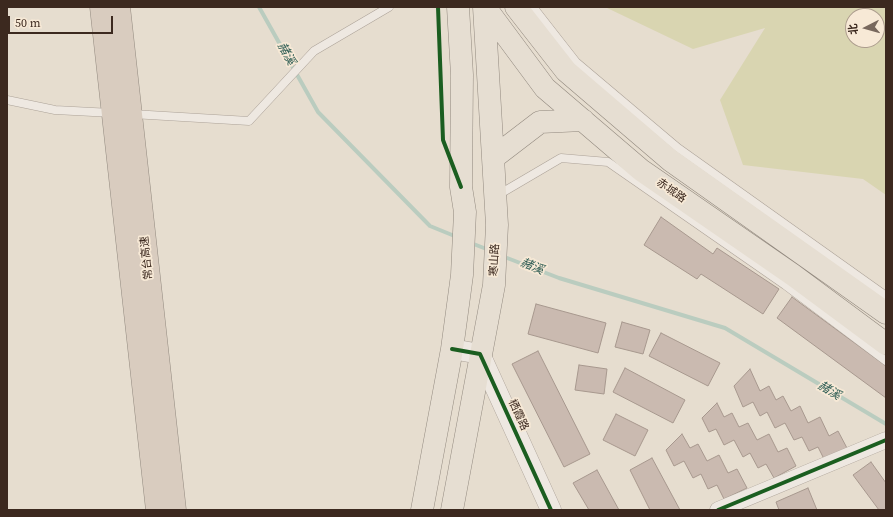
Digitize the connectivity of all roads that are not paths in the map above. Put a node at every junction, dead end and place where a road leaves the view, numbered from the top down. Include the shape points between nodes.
1 (101, 7) edge
2 (119, 7) edge
3 (389, 7) edge
4 (458, 7) edge
5 (484, 7) edge
6 (516, 7) edge
7 (533, 7) edge
8 (7, 100) edge
9 (583, 120) junction
10 (493, 158) junction
11 (495, 197) junction
12 (886, 296) edge
13 (886, 313) edge
14 (886, 344) edge
15 (452, 349) junction
16 (480, 354) junction
17 (886, 361) edge
18 (882, 441) edge
19 (157, 510) edge
20 (175, 510) edge
21 (422, 510) edge
22 (452, 510) edge
23 (551, 510) edge
24 (718, 510) edge

1 - 19 highway, 常台高速
2 - 20 highway, 常台高速
3 - 8 lane via 314,51 249,121 55,110
4 - 15 main road via 462,75 461,186 465,212 462,275
5 - 9 main road, 赤城路 via 545,88
5 - 10 main road, 寒山路
6 - 13 main road via 566,71 670,160
7 - 12 lane via 576,62 678,148
9 - 10 main road via 540,122
9 - 14 main road, 赤城路 via 641,170 793,275
10 - 11 main road, 寒山路
11 - 16 main road, 寒山路 via 497,225 494,285
11 - 17 lane via 561,158 608,162 785,285
15 - 16 street
15 - 21 main road
16 - 22 main road, 寒山路
16 - 23 street, 栖霞路
18 - 24 street

